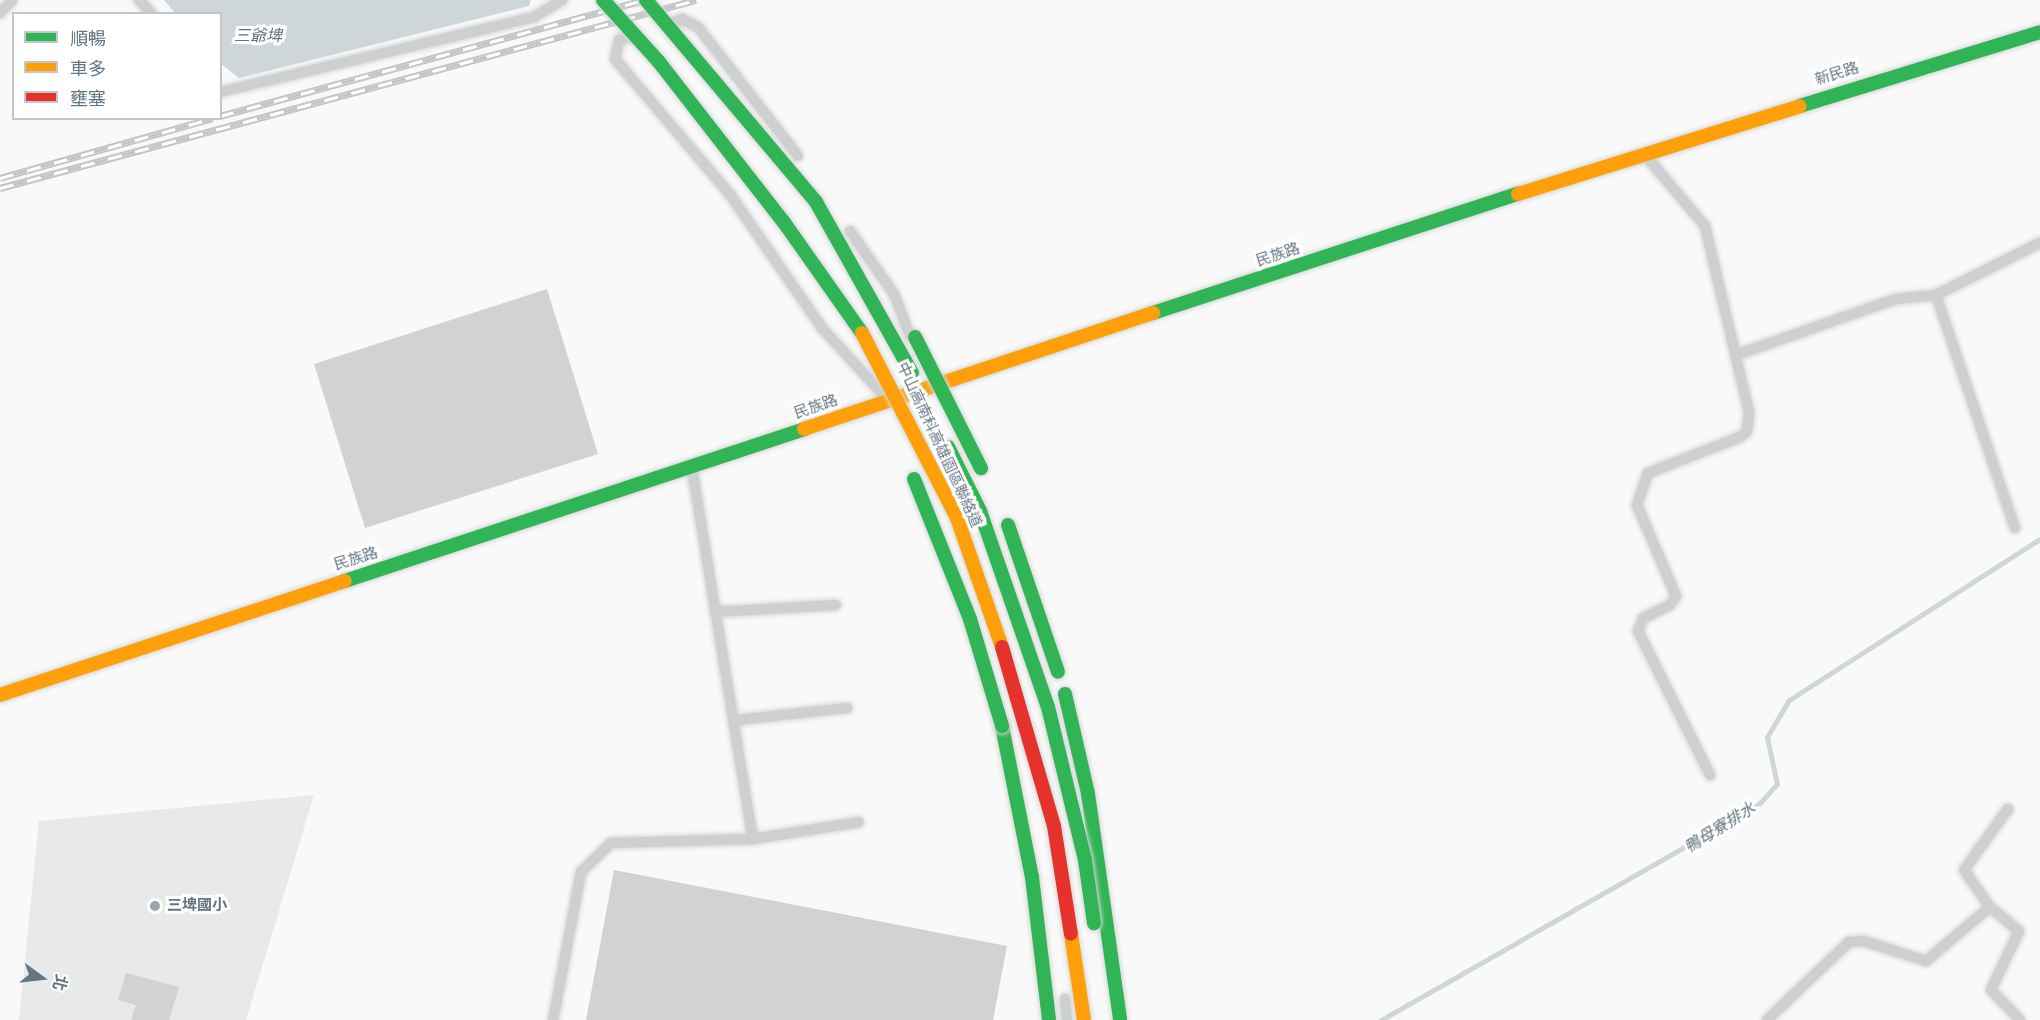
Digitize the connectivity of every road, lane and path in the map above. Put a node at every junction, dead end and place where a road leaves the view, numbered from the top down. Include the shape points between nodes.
1 (12, 0) edge
2 (139, 0) edge
3 (603, 0) edge
4 (646, 0) edge
5 (557, 1) edge
6 (150, 12) edge
7 (0, 13) edge
8 (2040, 32) edge
9 (222, 92) edge
10 (1646, 156) junction
11 (816, 202) junction
12 (783, 221) junction
13 (2040, 243) edge
14 (1936, 295) junction
15 (1736, 355) junction
16 (930, 386) junction
17 (887, 399) junction
18 (929, 408) dead end
19 (884, 419) dead end
20 (939, 429) dead end
21 (904, 460) dead end
22 (692, 468) junction
23 (987, 479) dead end
24 (1002, 510) dead end
25 (2014, 528) dead end
26 (836, 605) dead end
27 (715, 612) junction
28 (0, 695) edge
29 (847, 708) dead end
30 (738, 720) junction
31 (1710, 775) dead end
32 (2008, 809) dead end
33 (859, 822) dead end
34 (753, 839) junction
35 (1990, 907) junction
36 (1060, 954) dead end
37 (1064, 987) dead end
38 (553, 1020) edge
39 (1049, 1020) edge
40 (1067, 1020) edge
41 (1084, 1020) edge
42 (1107, 1020) edge
43 (1118, 1020) edge
44 (1767, 1020) edge
45 (2020, 1020) edge

1 - 7 lane
2 - 6 lane
3 - 12 main road, 中山高南科高雄園區聯絡道, bridge via 659,62
4 - 11 main road, 中山高南科高雄園區聯絡道, bridge
5 - 9 lane via 534,16
8 - 10 main road, 新民路
10 - 15 lane via 1705,226
10 - 16 main road, 民族路
11 - 18 main road, 中山高南科高雄園區聯絡道, bridge
11 - 23 main road, bridge via 915,337
12 - 19 main road, bridge
12 - 41 main road, 中山高南科高雄園區聯絡道, bridge via 879,357 957,518 1025,712 1051,814 1073,925
13 - 14 lane
14 - 15 lane via 1896,299
14 - 25 lane
15 - 31 lane via 1749,412 1747,431 1659,466 1640,488 1637,506 1676,596 1670,605 1643,618 1638,631
16 - 17 main road, 民族路
16 - 17 lane via 894,294 795,151 698,27 682,20 619,40 615,59 731,196 822,328
16 - 43 lane via 998,538 1049,683
17 - 22 main road, 民族路
17 - 36 lane via 941,509 989,643 1043,838
20 - 42 main road, 中山高南科高雄園區聯絡道, bridge via 980,511 1047,707 1085,860
21 - 39 main road, bridge via 970,619 1002,726 1032,877
22 - 27 lane
22 - 28 main road, 民族路
24 - 43 main road, bridge via 1065,694 1090,804
26 - 27 lane
27 - 30 lane
29 - 30 lane
30 - 34 lane
32 - 35 lane via 1964,870
33 - 34 lane
34 - 38 lane via 611,843 581,873
35 - 44 lane via 1926,961 1864,941 1849,942
35 - 45 lane via 2019,931 1991,990
37 - 40 lane

